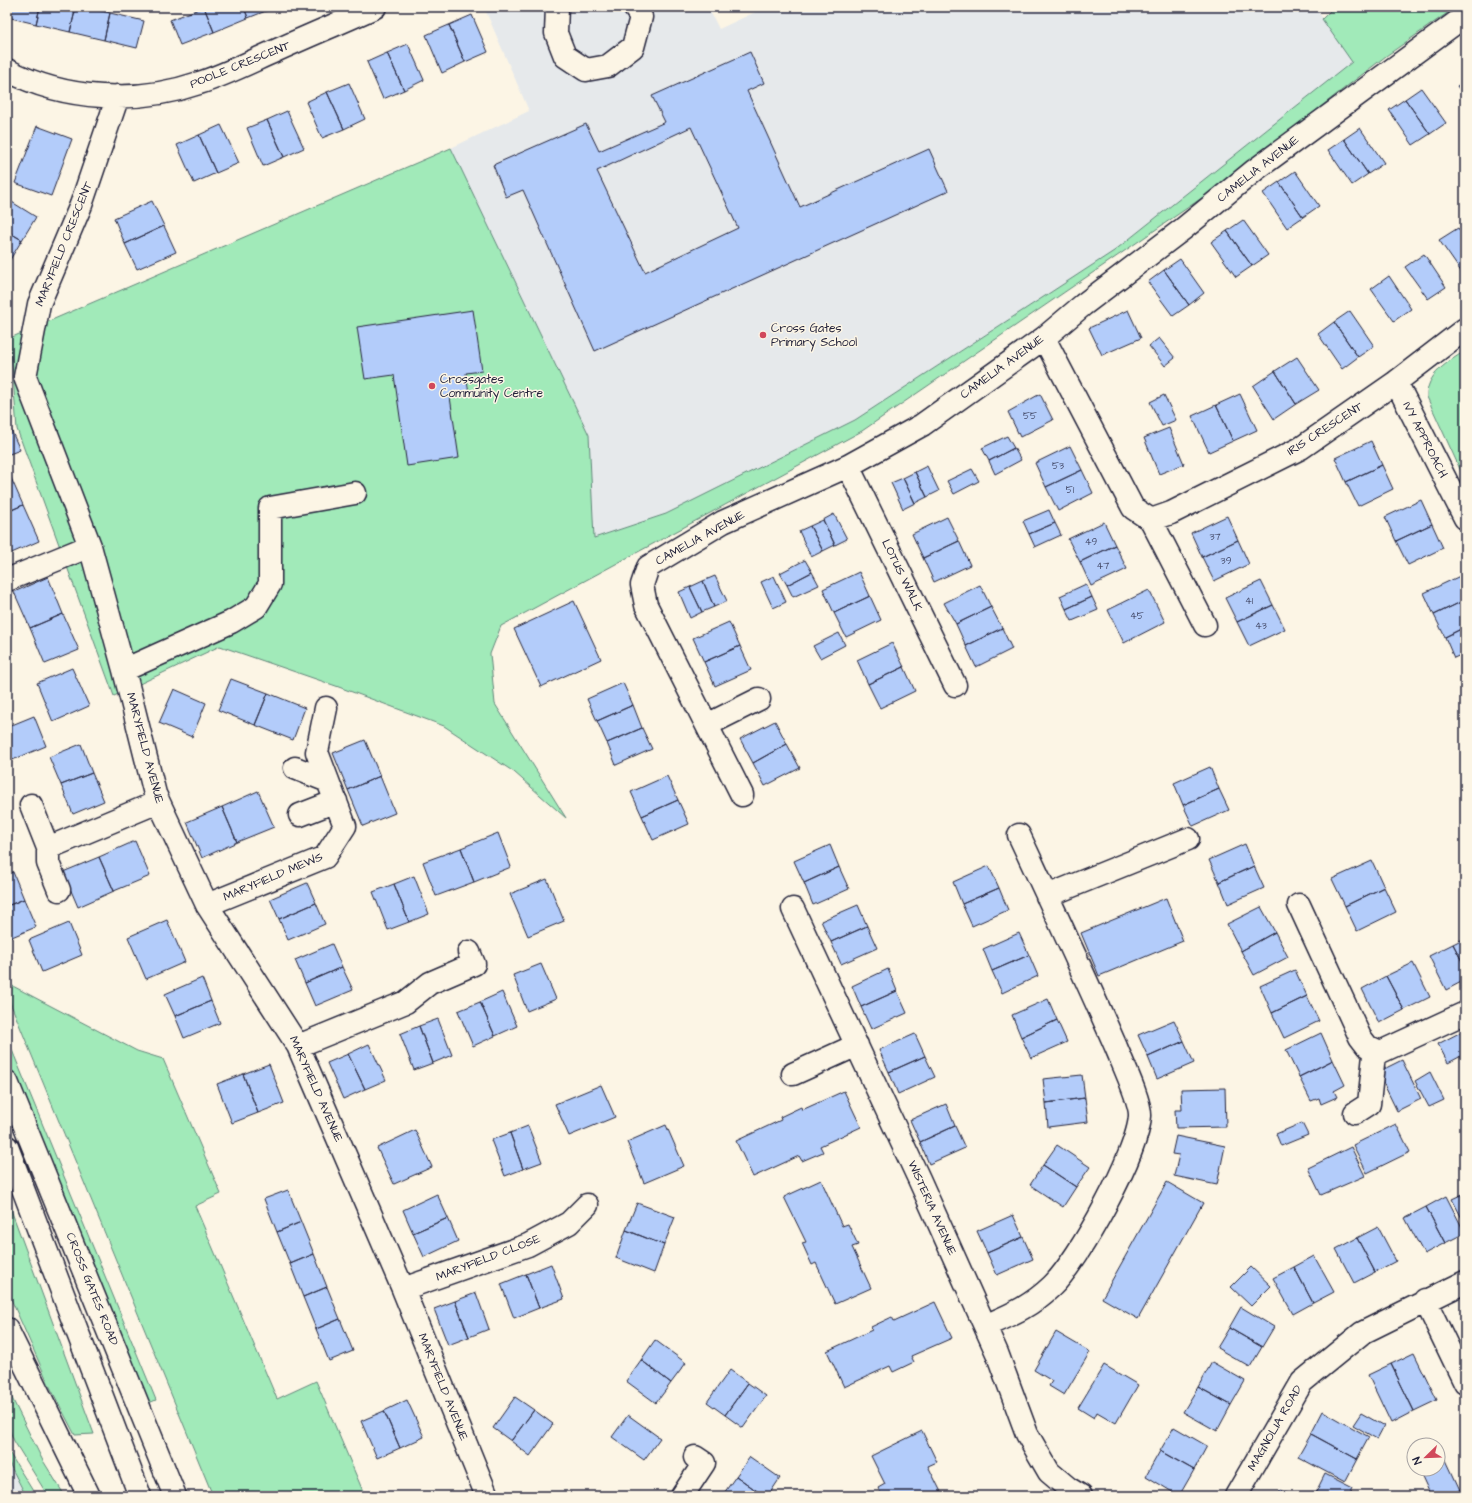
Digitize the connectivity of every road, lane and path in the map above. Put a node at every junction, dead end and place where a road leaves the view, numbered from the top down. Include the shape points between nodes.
1 (375, 7) edge
2 (557, 7) edge
3 (634, 7) edge
4 (1465, 16) edge
5 (7, 70) edge
6 (118, 96) junction
7 (1465, 329) edge
8 (1044, 338) junction
9 (16, 378) edge
10 (1396, 382) junction
11 (848, 466) junction
12 (355, 493) dead end
13 (1465, 518) edge
14 (1151, 520) junction
15 (90, 546) junction
16 (7, 580) edge
17 (1205, 625) dead end
18 (124, 670) junction
19 (955, 685) dead end
20 (759, 699) dead end
21 (326, 708) dead end
22 (706, 725) junction
23 (295, 768) dead end
24 (328, 780) junction
25 (742, 795) dead end
26 (336, 801) junction
27 (158, 802) junction
28 (31, 805) dead end
29 (300, 815) dead end
30 (1019, 835) dead end
31 (1188, 838) dead end
32 (48, 848) junction
33 (59, 890) dead end
34 (1047, 896) junction
35 (207, 905) junction
36 (1299, 905) dead end
37 (793, 909) dead end
38 (469, 952) dead end
39 (1465, 1013) edge
40 (857, 1045) junction
41 (298, 1046) junction
42 (1380, 1052) junction
43 (793, 1074) dead end
44 (7, 1082) edge
45 (1355, 1113) dead end
46 (7, 1147) edge
47 (587, 1204) dead end
48 (1465, 1282) edge
49 (403, 1289) junction
50 (1425, 1300) junction
51 (985, 1326) junction
52 (7, 1329) edge
53 (1465, 1383) edge
54 (695, 1457) dead end
55 (89, 1496) edge
56 (140, 1496) edge
57 (175, 1496) edge
58 (487, 1496) edge
59 (682, 1496) edge
60 (1082, 1496) edge
61 (1236, 1496) edge

1 - 6 street, POOLE CRESCENT via 200,83 159,93
2 - 3 street via 556,33 565,56 586,70 608,66 633,46 641,17
4 - 8 street, CAMELIA AVENUE via 1255,170
5 - 6 street, POOLE CRESCENT via 56,88 97,96
6 - 9 street, MARYFIELD CRESCENT via 81,205 39,304
7 - 10 street, IRIS CRESCENT
8 - 11 street, CAMELIA AVENUE via 922,425
8 - 14 street via 1133,508
9 - 15 street, MARYFIELD AVENUE
10 - 13 street, IVY APPROACH
10 - 14 street, IRIS CRESCENT via 1301,448 1171,513
11 - 19 street, LOTUS WALK
11 - 22 street, CAMELIA AVENUE via 723,522 648,567 642,585 646,606
12 - 18 street via 270,508 270,584 256,607 231,622
14 - 17 street
15 - 16 street
15 - 18 street, MARYFIELD AVENUE
18 - 27 street, MARYFIELD AVENUE
20 - 22 street
21 - 24 street, MARYFIELD MEWS via 317,752
22 - 25 street, CAMELIA AVENUE
23 - 24 street
24 - 26 street, MARYFIELD MEWS
26 - 29 street
26 - 35 street, MARYFIELD MEWS via 346,826 325,857
27 - 32 street
27 - 35 street, MARYFIELD AVENUE
28 - 32 street
30 - 34 street
31 - 34 street
32 - 33 street via 48,863
34 - 51 street via 1129,1079 1140,1115 1133,1149 1080,1249 1053,1285 1027,1307
35 - 41 street, MARYFIELD AVENUE
36 - 42 street via 1360,1037 1367,1046
37 - 40 street, WISTERIA AVENUE
38 - 41 street via 474,964 430,983 406,1002
39 - 42 street
40 - 43 street
40 - 51 street, WISTERIA AVENUE
41 - 49 street, MARYFIELD AVENUE
42 - 45 street via 1374,1055 1369,1104
44 - 57 street, CROSS GATES ROAD
46 - 56 street
47 - 49 street, MARYFIELD CLOSE via 569,1224 528,1245
48 - 50 street, MAGNOLIA ROAD
49 - 58 street, MARYFIELD AVENUE
50 - 53 street
50 - 61 street, MAGNOLIA ROAD via 1362,1333 1302,1382
51 - 60 street, WISTERIA AVENUE via 1027,1434 1049,1472
52 - 55 street
54 - 59 street via 704,1463

